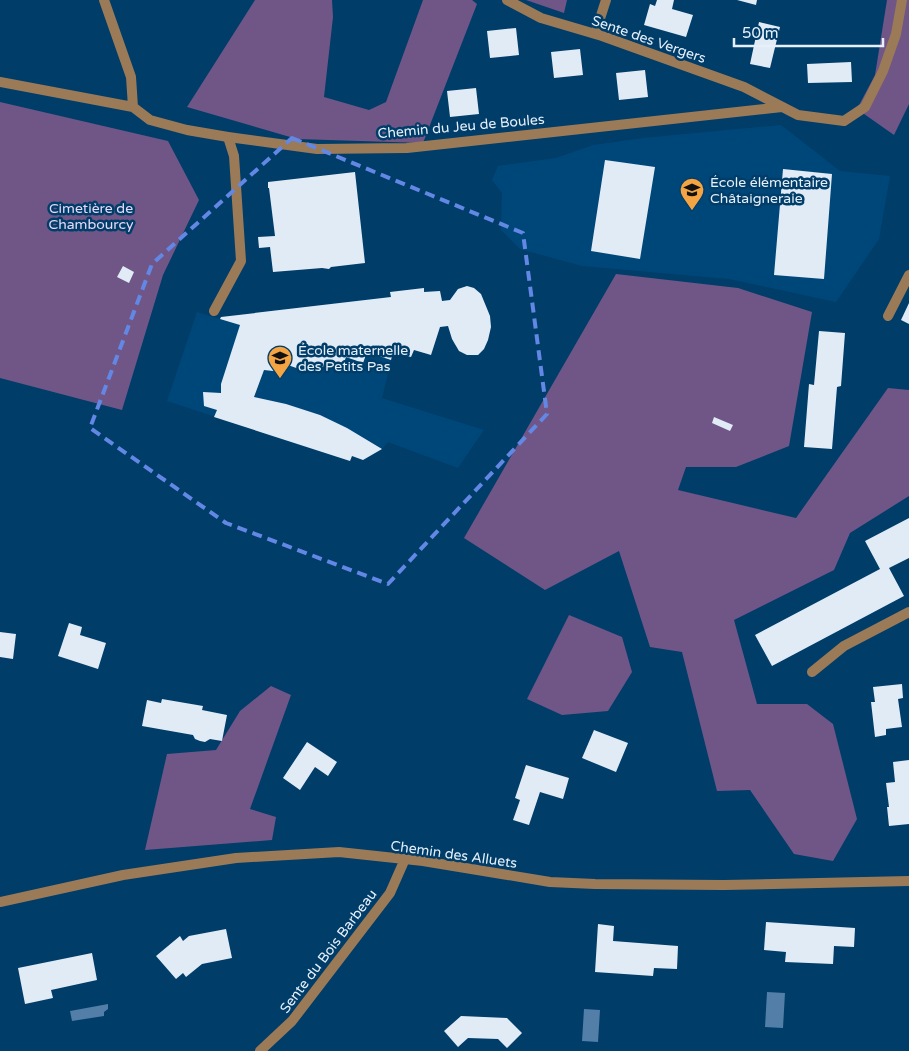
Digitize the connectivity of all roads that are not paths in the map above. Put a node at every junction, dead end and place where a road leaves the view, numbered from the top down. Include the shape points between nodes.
1 (104, 0) edge
2 (507, 0) edge
3 (606, 0) edge
4 (902, 0) edge
5 (595, 34) junction
6 (0, 82) edge
7 (782, 106) junction
8 (133, 107) junction
9 (228, 137) junction
10 (909, 275) edge
11 (214, 311) dead end
12 (888, 316) dead end
13 (909, 612) edge
14 (812, 672) dead end
15 (405, 859) junction
16 (909, 881) edge
17 (0, 902) edge
18 (260, 1051) edge

1 - 8 street via 131,77
2 - 5 street, Sente des Vergers via 541,18
3 - 5 street
4 - 7 street, Sente des Vergers via 896,34 865,107 839,121 798,114
5 - 7 street, Sente des Vergers via 744,87
6 - 8 street, Chemin du Jeu de Boules
7 - 9 street, Chemin du Jeu de Boules via 407,148 317,149
8 - 9 street, Chemin du Jeu de Boules via 150,120
9 - 11 street via 234,156 240,261
10 - 12 street
13 - 14 street via 844,646
15 - 16 street, Chemin des Alluets via 550,882 595,884
15 - 17 street, Chemin des Alluets via 339,852 236,858 123,875
15 - 18 street, Sente du Bois Barbeau via 390,893 292,1021

